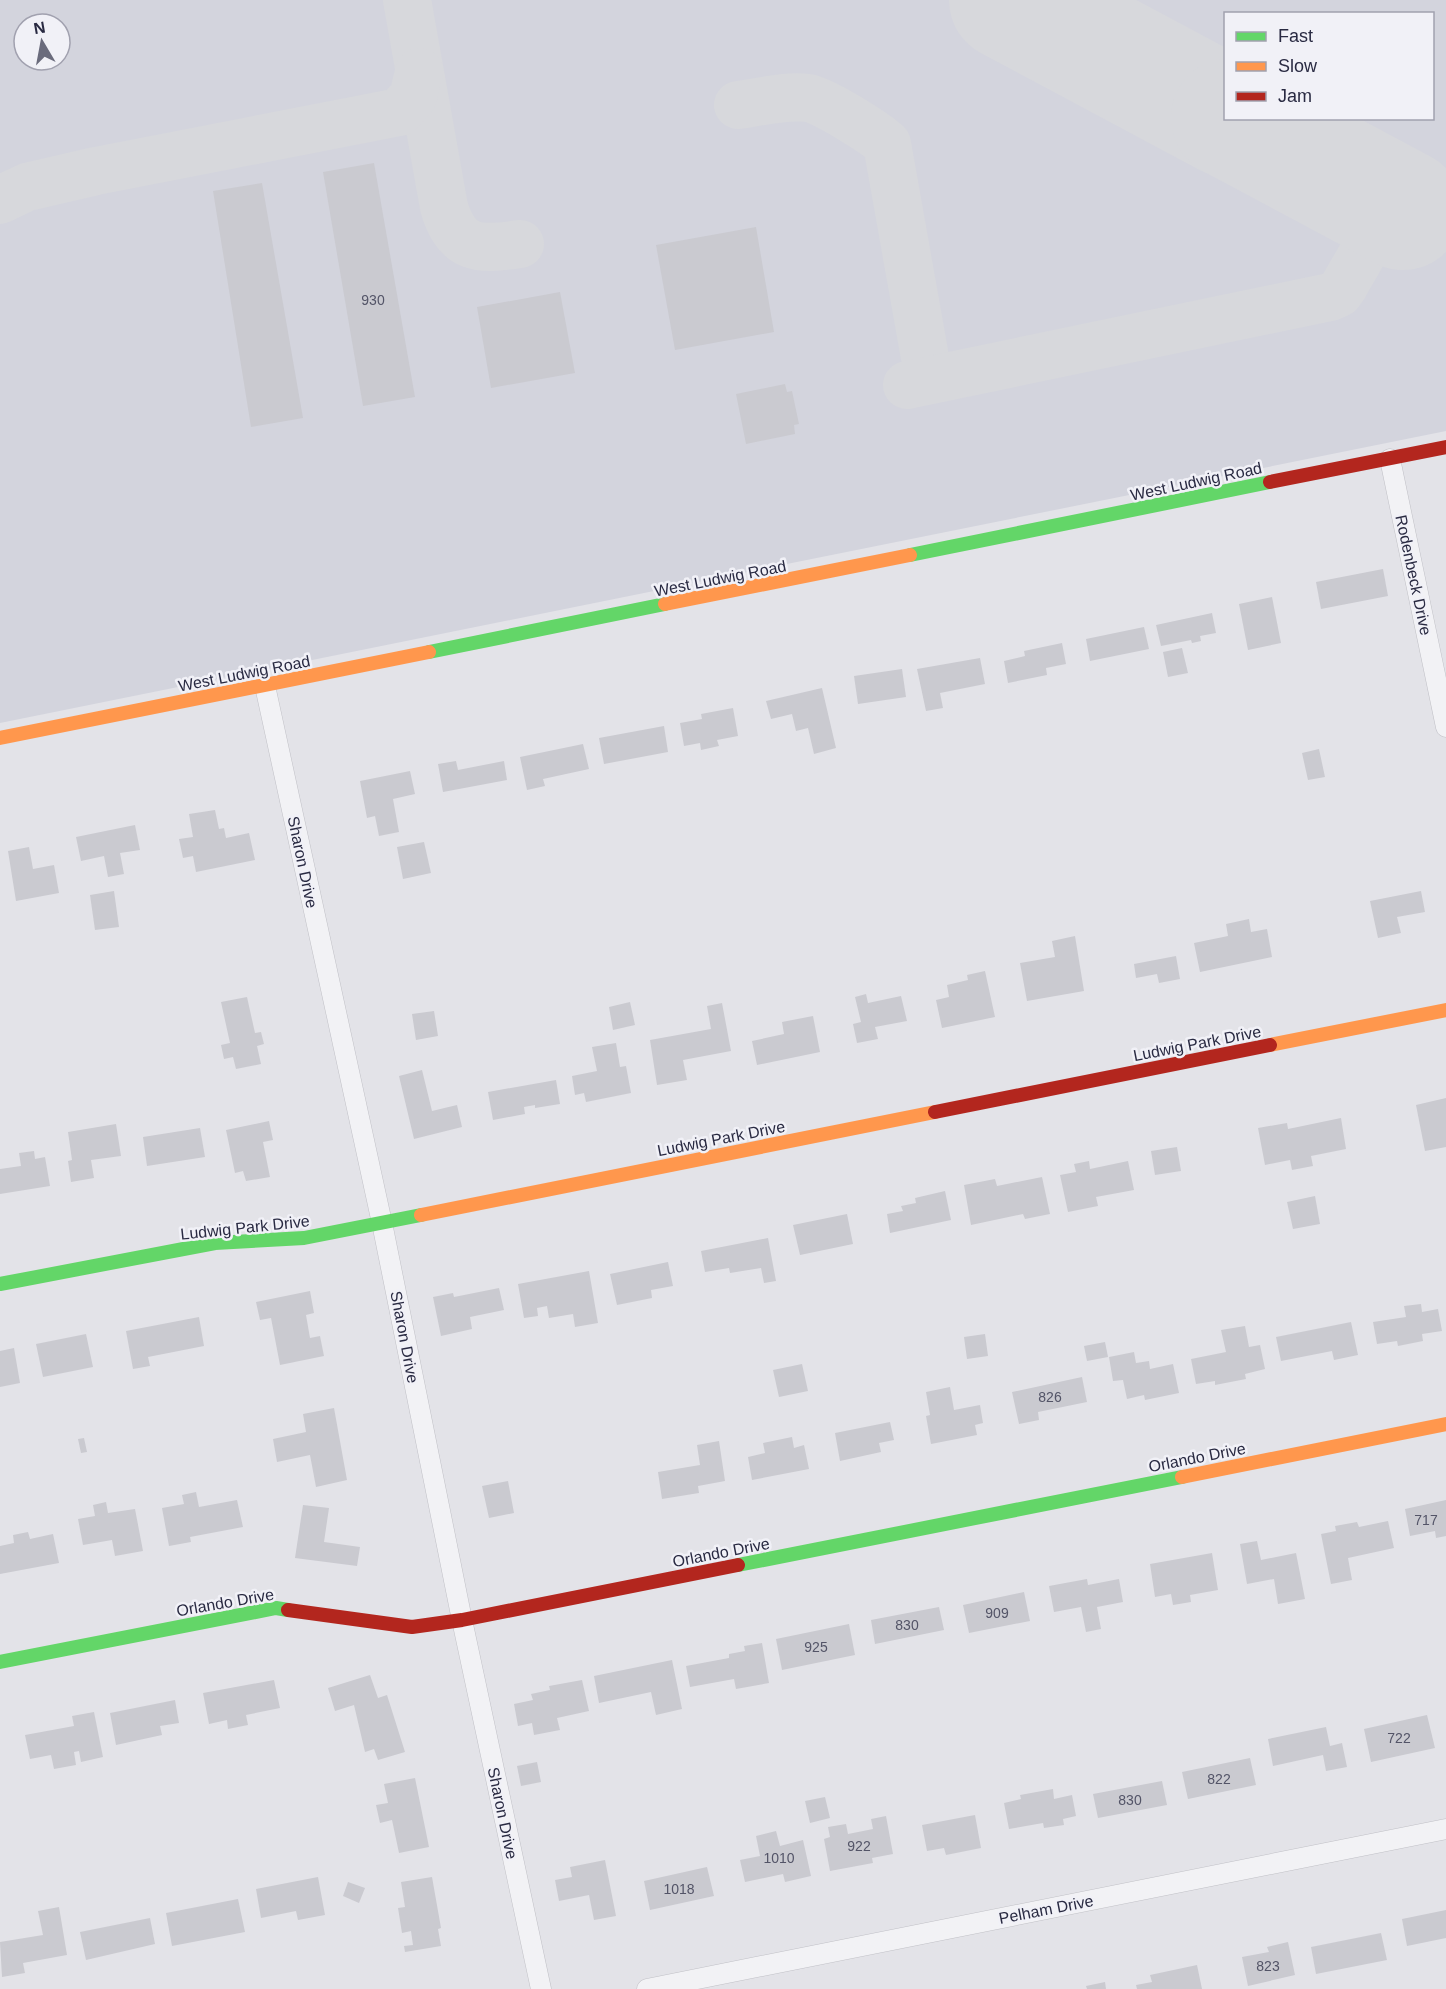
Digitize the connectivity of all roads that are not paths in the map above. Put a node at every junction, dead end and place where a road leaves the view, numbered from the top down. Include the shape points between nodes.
1 (1446, 447) edge
2 (1390, 459) junction
3 (265, 686) junction
4 (1446, 727) edge
5 (0, 738) edge
6 (1446, 1010) edge
7 (382, 1223) junction
8 (0, 1284) edge
9 (1446, 1424) edge
10 (462, 1620) junction
11 (0, 1662) edge
12 (1446, 1829) edge
13 (540, 1989) edge
14 (647, 1989) edge

1 - 2 street, West Ludwig Road
2 - 3 street, West Ludwig Road
2 - 4 street, Rodenbeck Drive
3 - 5 street, West Ludwig Road
3 - 7 street, Sharon Drive
6 - 7 street, Ludwig Park Drive
7 - 8 street, Ludwig Park Drive via 304,1238 215,1243
7 - 10 street, Sharon Drive
9 - 10 street, Orlando Drive
10 - 11 street, Orlando Drive via 412,1627 276,1608
10 - 13 street, Sharon Drive
12 - 14 street, Pelham Drive

